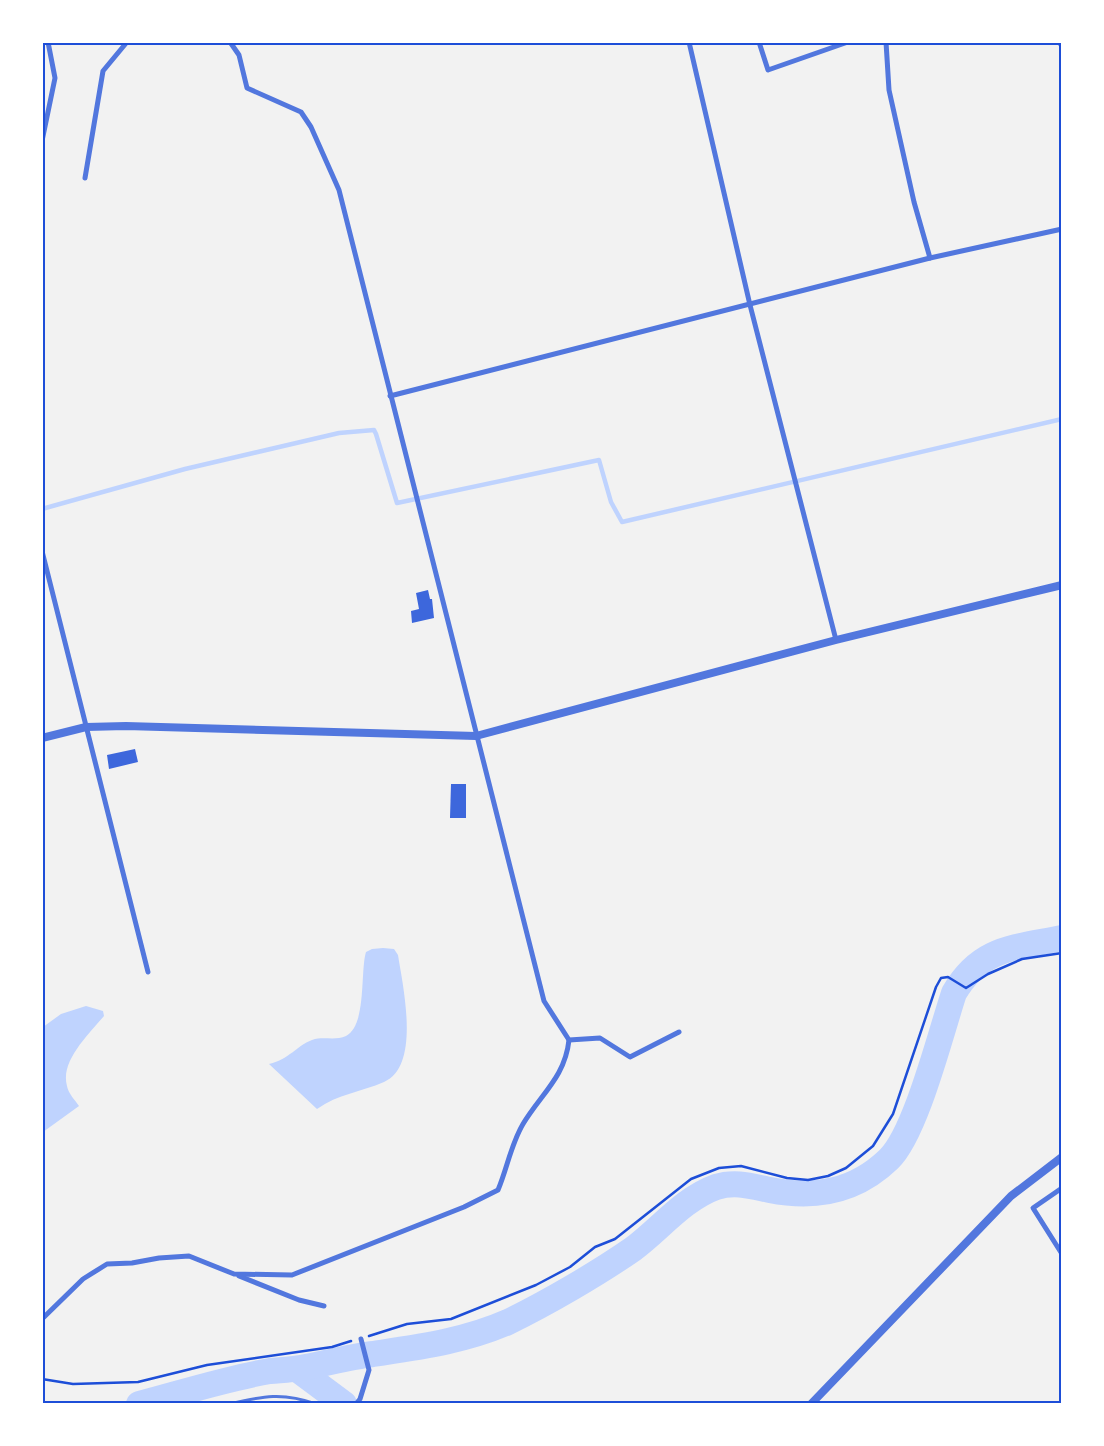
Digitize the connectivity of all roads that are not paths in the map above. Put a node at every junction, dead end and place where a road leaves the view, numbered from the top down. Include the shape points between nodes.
1 (48, 42) edge
2 (127, 42) edge
3 (230, 42) edge
4 (689, 42) edge
5 (759, 42) edge
6 (848, 42) edge
7 (886, 42) edge
8 (1059, 42) edge
9 (1062, 46) edge
10 (42, 141) edge
11 (85, 178) dead end
12 (1062, 228) edge
13 (930, 258) junction
14 (750, 305) junction
15 (390, 396) junction
16 (42, 551) edge
17 (1062, 585) edge
18 (836, 640) junction
19 (86, 727) junction
20 (476, 736) junction
21 (42, 738) edge
22 (148, 972) dead end
23 (679, 1032) dead end
24 (569, 1040) junction
25 (1062, 1157) edge
26 (1062, 1188) edge
27 (1062, 1254) edge
28 (234, 1274) junction
29 (324, 1306) dead end
30 (42, 1319) edge
31 (361, 1339) road end
32 (230, 1404) edge
33 (316, 1404) edge
34 (356, 1404) edge
35 (811, 1404) edge

1 - 10 street via 56,78
2 - 11 street via 103,71
3 - 15 street via 239,56 247,88 301,112 311,127 339,190
4 - 14 street
5 - 6 street via 768,70
7 - 13 street via 889,90
8 - 9 street
12 - 13 street
13 - 14 street
14 - 15 street
14 - 18 street
15 - 20 street
16 - 19 street
17 - 18 street
18 - 20 street
19 - 20 street
19 - 21 street
19 - 22 street
20 - 24 street via 544,1001
23 - 24 street via 630,1057 600,1038
24 - 28 street via 567,1057 558,1076 522,1125 498,1190 464,1207 292,1275
25 - 35 street via 1010,1196
26 - 27 street via 1033,1208
28 - 29 street via 299,1300
28 - 30 street via 189,1256 107,1264 84,1279
31 - 34 street via 369,1370
32 - 33 lane via 279,1395 302,1398

